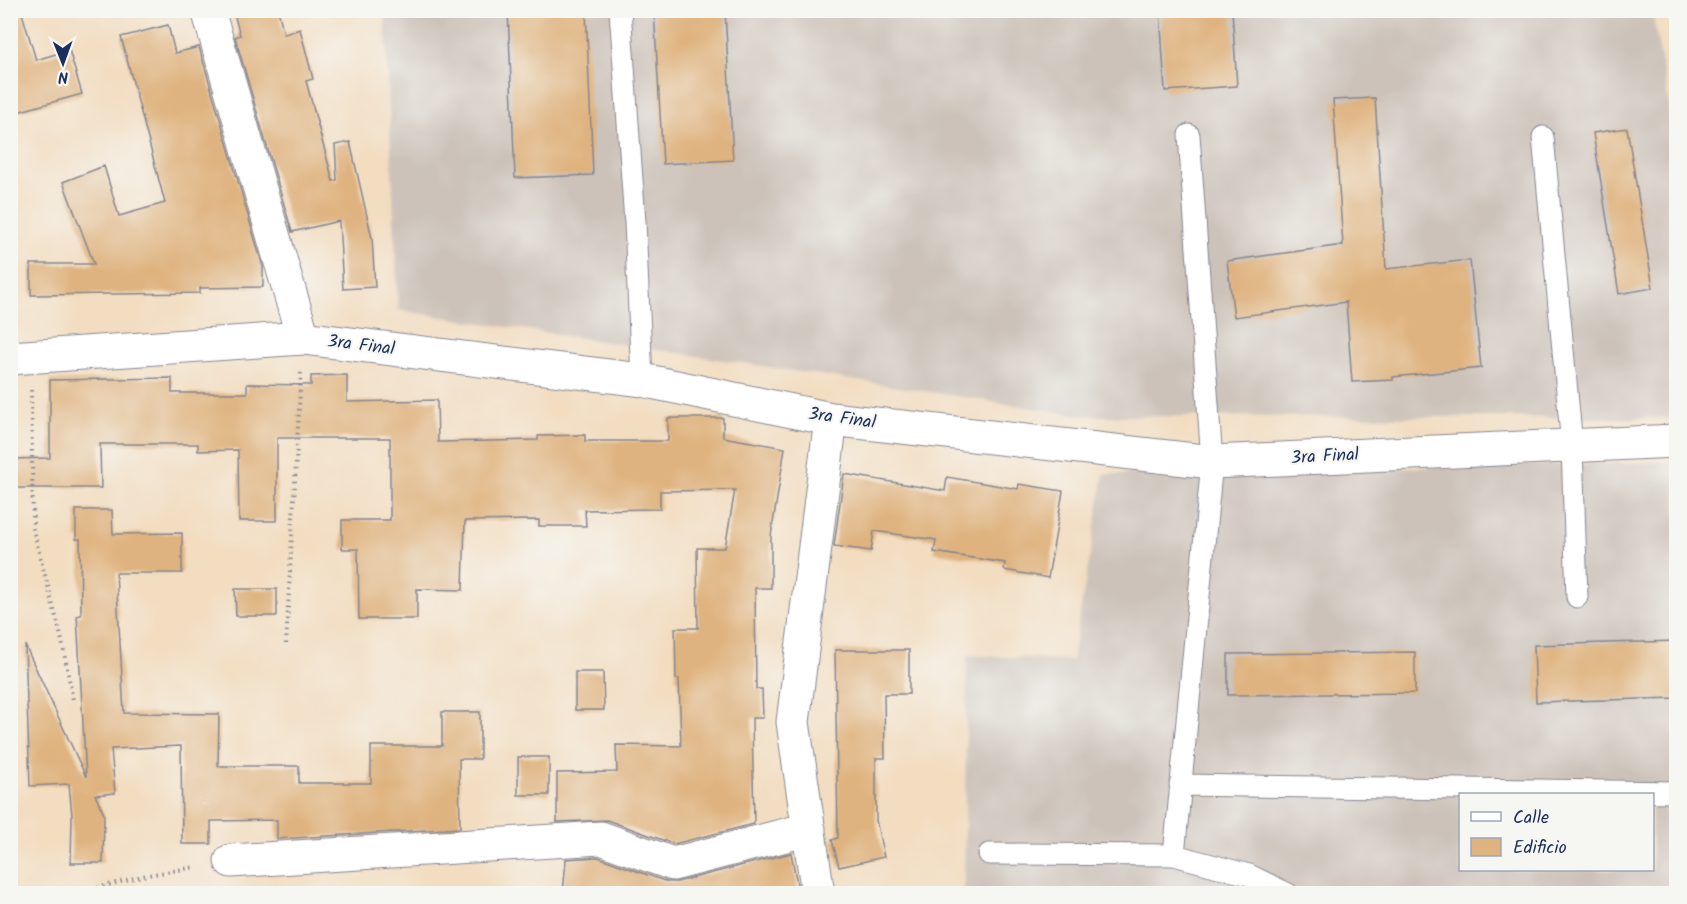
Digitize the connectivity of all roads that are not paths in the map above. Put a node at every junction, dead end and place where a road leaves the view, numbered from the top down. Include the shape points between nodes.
1 (208, 10) edge
2 (620, 10) edge
3 (1189, 135) dead end
4 (1543, 137) dead end
5 (303, 338) junction
6 (20, 357) edge
7 (642, 380) junction
8 (831, 419) junction
9 (1677, 441) edge
10 (1572, 446) junction
11 (1212, 462) junction
12 (1577, 597) dead end
13 (1180, 785) junction
14 (1677, 792) edge
15 (809, 829) junction
16 (989, 854) dead end
17 (1174, 855) junction
18 (231, 861) road end
19 (818, 894) edge
20 (1288, 894) edge

1 - 5 street
2 - 7 lane via 636,222
3 - 11 lane
4 - 10 lane
5 - 6 street, 3ra Final
5 - 7 street, 3ra Final
7 - 8 street, 3ra Final
8 - 11 street, 3ra Final
8 - 15 street via 793,722
9 - 10 street, 3ra Final
10 - 11 street, 3ra Final
10 - 12 lane
11 - 13 lane
13 - 14 lane
13 - 17 lane
15 - 18 street via 673,864 601,838
15 - 19 street
16 - 17 lane
17 - 20 lane via 1249,875

